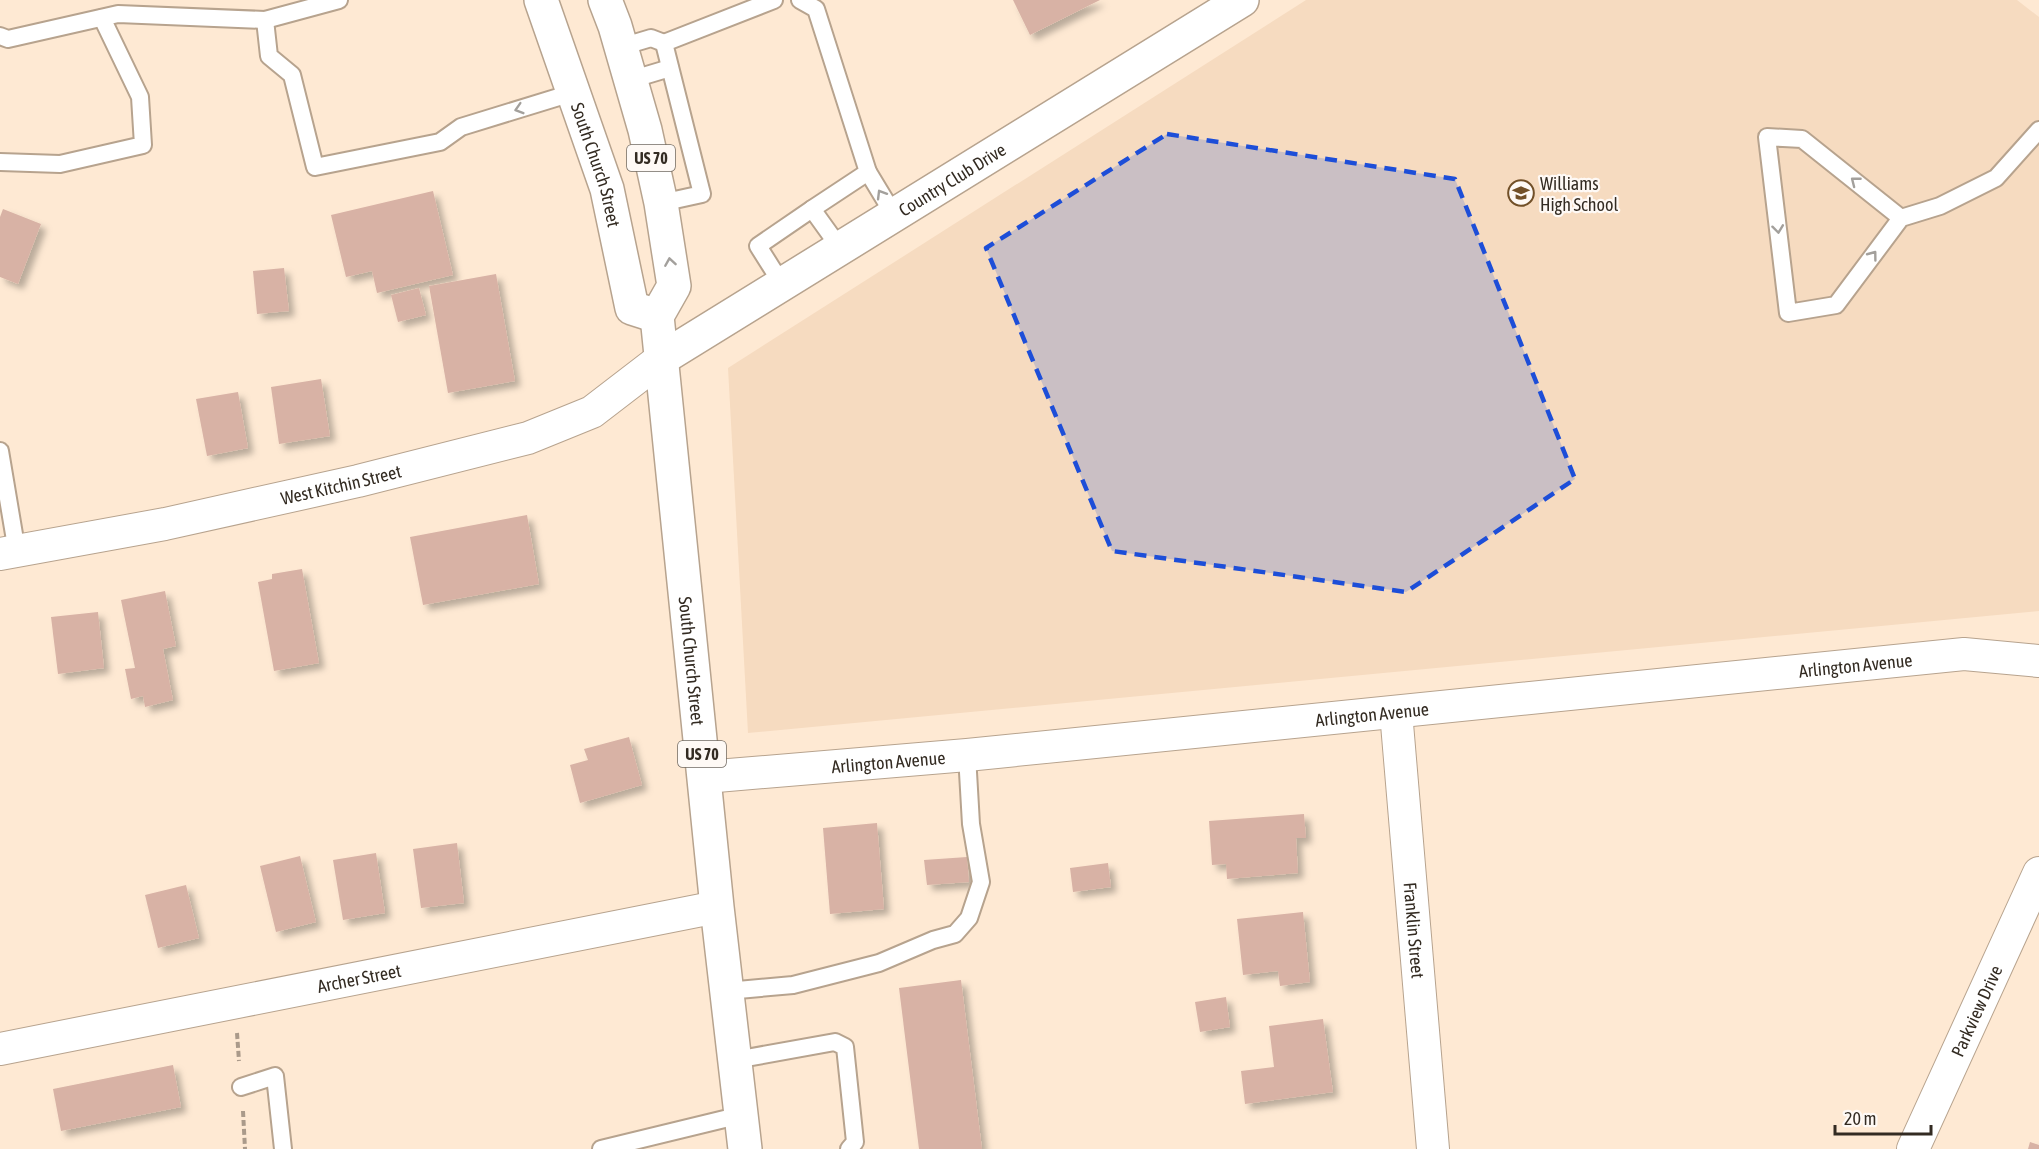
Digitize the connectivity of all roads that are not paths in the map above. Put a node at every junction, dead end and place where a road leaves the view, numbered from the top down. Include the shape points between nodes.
1 (339, 0) edge
2 (541, 0) edge
3 (605, 0) edge
4 (774, 0) edge
5 (800, 0) edge
6 (1242, 0) edge
7 (102, 18) junction
8 (265, 20) junction
9 (0, 36) edge
10 (664, 43) junction
11 (621, 47) junction
12 (670, 68) junction
13 (630, 80) junction
14 (575, 92) junction
15 (2039, 130) edge
16 (0, 162) edge
17 (868, 172) junction
18 (661, 203) junction
19 (812, 209) junction
20 (894, 215) junction
21 (1901, 218) junction
22 (840, 248) junction
23 (782, 284) junction
24 (657, 316) junction
25 (661, 359) junction
26 (0, 452) edge
27 (9, 553) edge
28 (2039, 662) edge
29 (1396, 712) junction
30 (967, 755) junction
31 (705, 777) junction
32 (2039, 873) edge
33 (717, 907) junction
34 (727, 991) junction
35 (0, 1048) edge
36 (735, 1060) junction
37 (241, 1087) dead end
38 (741, 1115) junction
39 (283, 1149) edge
40 (601, 1149) edge
41 (746, 1149) edge
42 (849, 1149) edge
43 (1433, 1149) edge
44 (1913, 1149) edge

1 - 8 lane
2 - 14 main road, South Church Street / US 70
3 - 11 main road, US 70
4 - 10 lane
5 - 17 lane via 816,9
6 - 20 main road, Country Club Drive
7 - 8 lane via 118,14
7 - 9 lane via 8,39
7 - 16 lane via 141,97 143,145 60,164
14 -> 8 lane via 461,128 440,142 315,167 292,75 268,57
10 - 11 lane via 651,38
10 - 12 lane
11 - 13 main road, US 70
12 - 13 lane
12 - 18 lane via 702,194
13 - 18 main road, US 70
14 - 24 main road, South Church Street / US 70 via 608,189 632,308
15 - 21 lane via 1996,178 1940,206
17 - 19 lane
20 -> 17 lane
24 -> 18 main road, US 70 via 674,286
19 - 22 lane
19 - 23 lane via 758,246
20 - 22 main road, Country Club Drive
21 -> 21 lane via 1802,139 1767,137 1788,313 1836,305
22 - 23 main road, Country Club Drive
23 - 25 main road, Country Club Drive
24 - 25 main road, South Church Street / US 70
25 - 27 street, West Kitchin Street via 592,412 528,438 234,509
25 - 31 main road, South Church Street / US 70
26 - 27 lane
28 - 29 street, Arlington Avenue via 1964,654
29 - 30 street, Arlington Avenue
29 - 43 street, Franklin Street
30 - 31 street, Arlington Avenue
30 - 34 lane via 971,824 981,882 969,918 955,934 879,963 793,985
31 - 33 main road, South Church Street / US 70
32 - 44 street, Parkview Drive
33 - 34 main road, South Church Street / US 70
33 - 35 street, Archer Street
34 - 36 main road, South Church Street / US 70
36 - 38 main road, South Church Street / US 70
36 - 42 lane via 834,1042 845,1047 855,1142
37 - 39 lane via 275,1076
38 - 40 lane
38 - 41 main road, South Church Street / US 70

